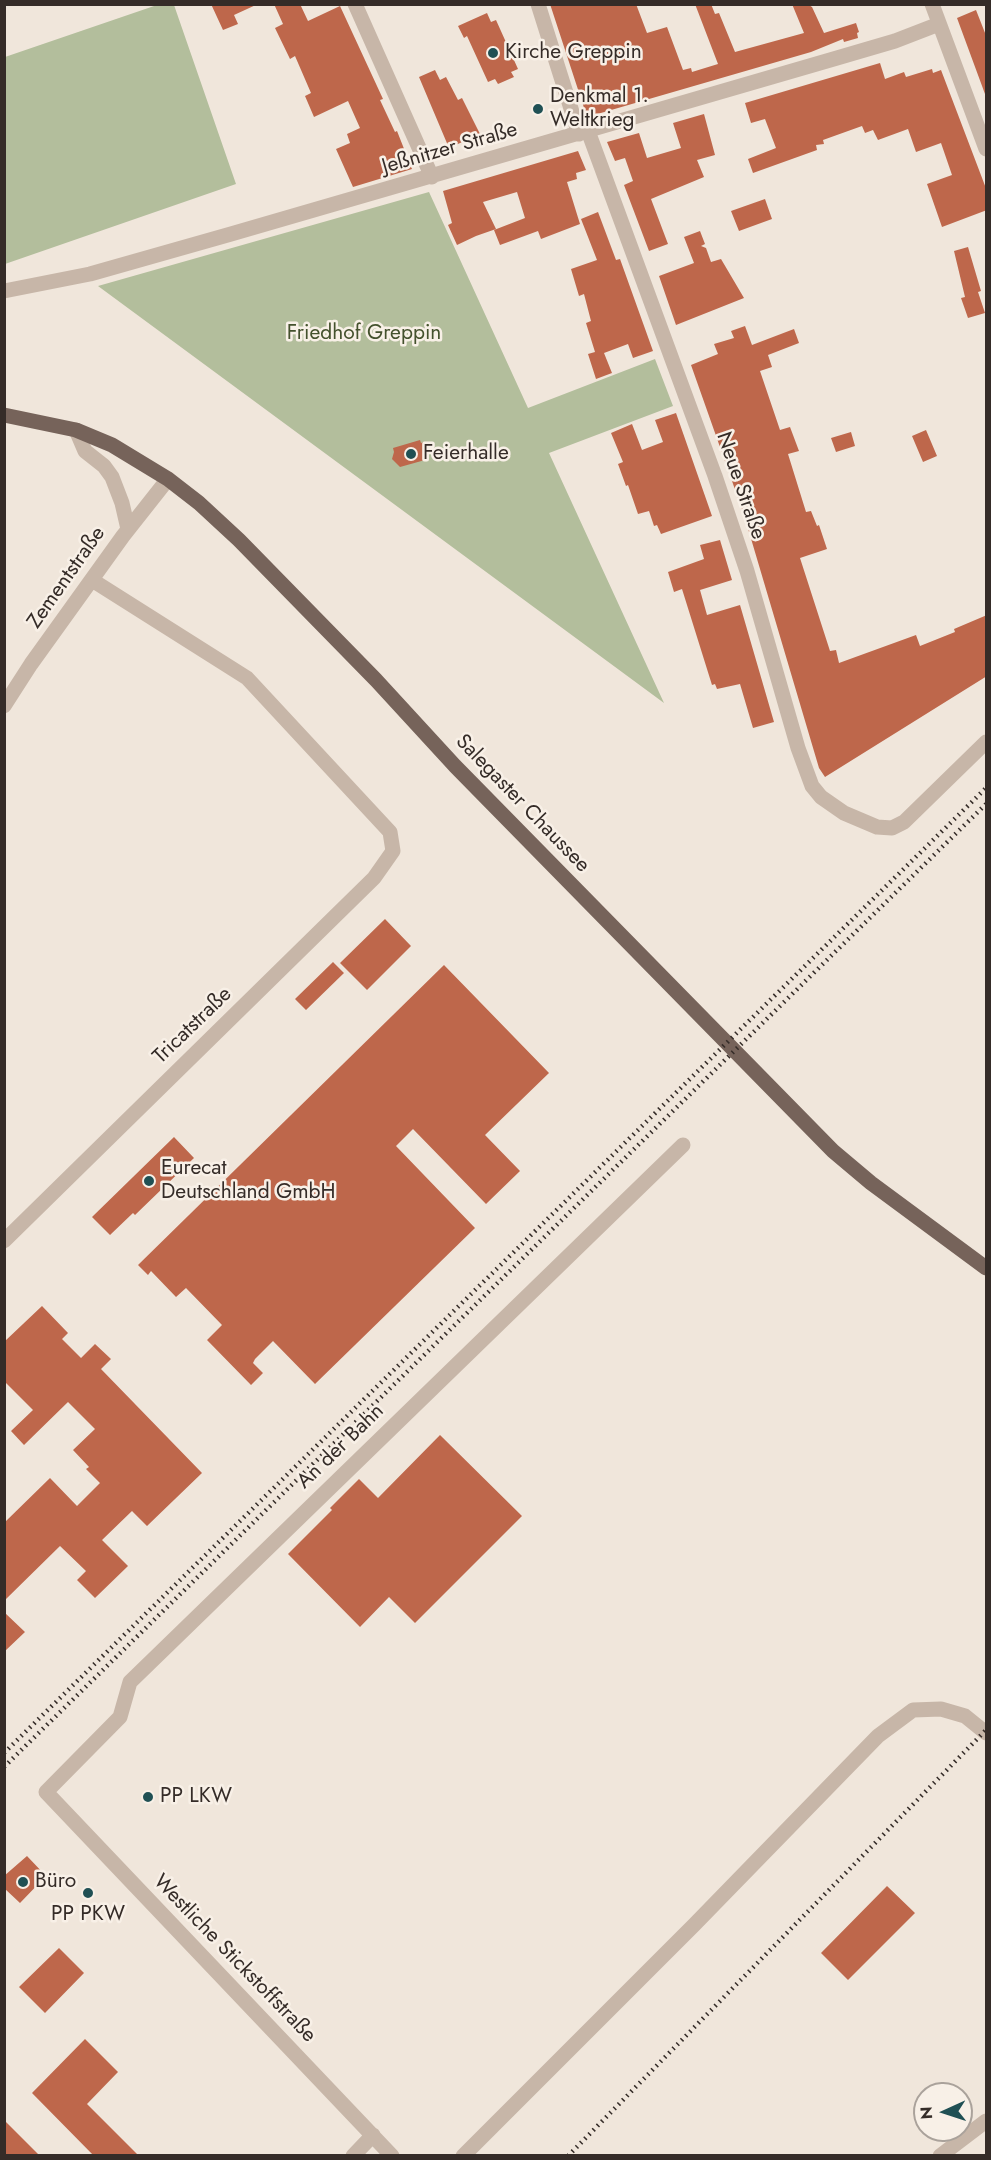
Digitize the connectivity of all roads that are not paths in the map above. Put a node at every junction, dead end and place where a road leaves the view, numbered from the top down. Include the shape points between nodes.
1 (355, 4) edge
2 (537, 4) edge
3 (932, 4) edge
4 (939, 24) junction
5 (583, 133) junction
6 (987, 149) edge
7 (432, 177) junction
8 (4, 291) edge
9 (4, 415) edge
10 (76, 430) junction
11 (168, 479) junction
12 (128, 529) junction
13 (92, 580) junction
14 (4, 706) edge
15 (987, 742) edge
16 (683, 1145) dead end
17 (4, 1241) edge
18 (987, 1268) edge
19 (987, 1733) edge
20 (46, 1792) joint
21 (987, 2121) edge
22 (373, 2136) junction
23 (353, 2156) edge
24 (392, 2156) edge
25 (463, 2156) edge
26 (940, 2156) edge

1 - 7 street
2 - 5 street, Neue Straße
3 - 4 street
4 - 5 street, Jeßnitzer Straße via 895,41
4 - 6 street
5 - 7 street, Jeßnitzer Straße
5 - 15 street, Neue Straße via 680,376 747,571 806,774 816,792 835,808 877,827 892,828 904,822
7 - 8 street, Jeßnitzer Straße via 90,274
9 - 10 main road, Salegaster Chaussee
10 - 11 main road, Salegaster Chaussee via 111,445
10 - 12 street via 86,451 112,477
11 - 12 street, Zementstraße
11 - 18 main road, Salegaster Chaussee via 239,540 833,1151
12 - 13 street, Zementstraße
13 - 14 street, Zementstraße
13 - 17 street, Tricatstraße via 246,678 390,832 393,851 374,878
16 - 20 street, An der Bahn via 130,1682 120,1717
19 - 25 street via 965,1716 941,1709 913,1710 878,1736
20 - 22 street, Westliche Stickstoffstraße
21 - 26 street
22 - 23 street
22 - 24 street, Westliche Stickstoffstraße

